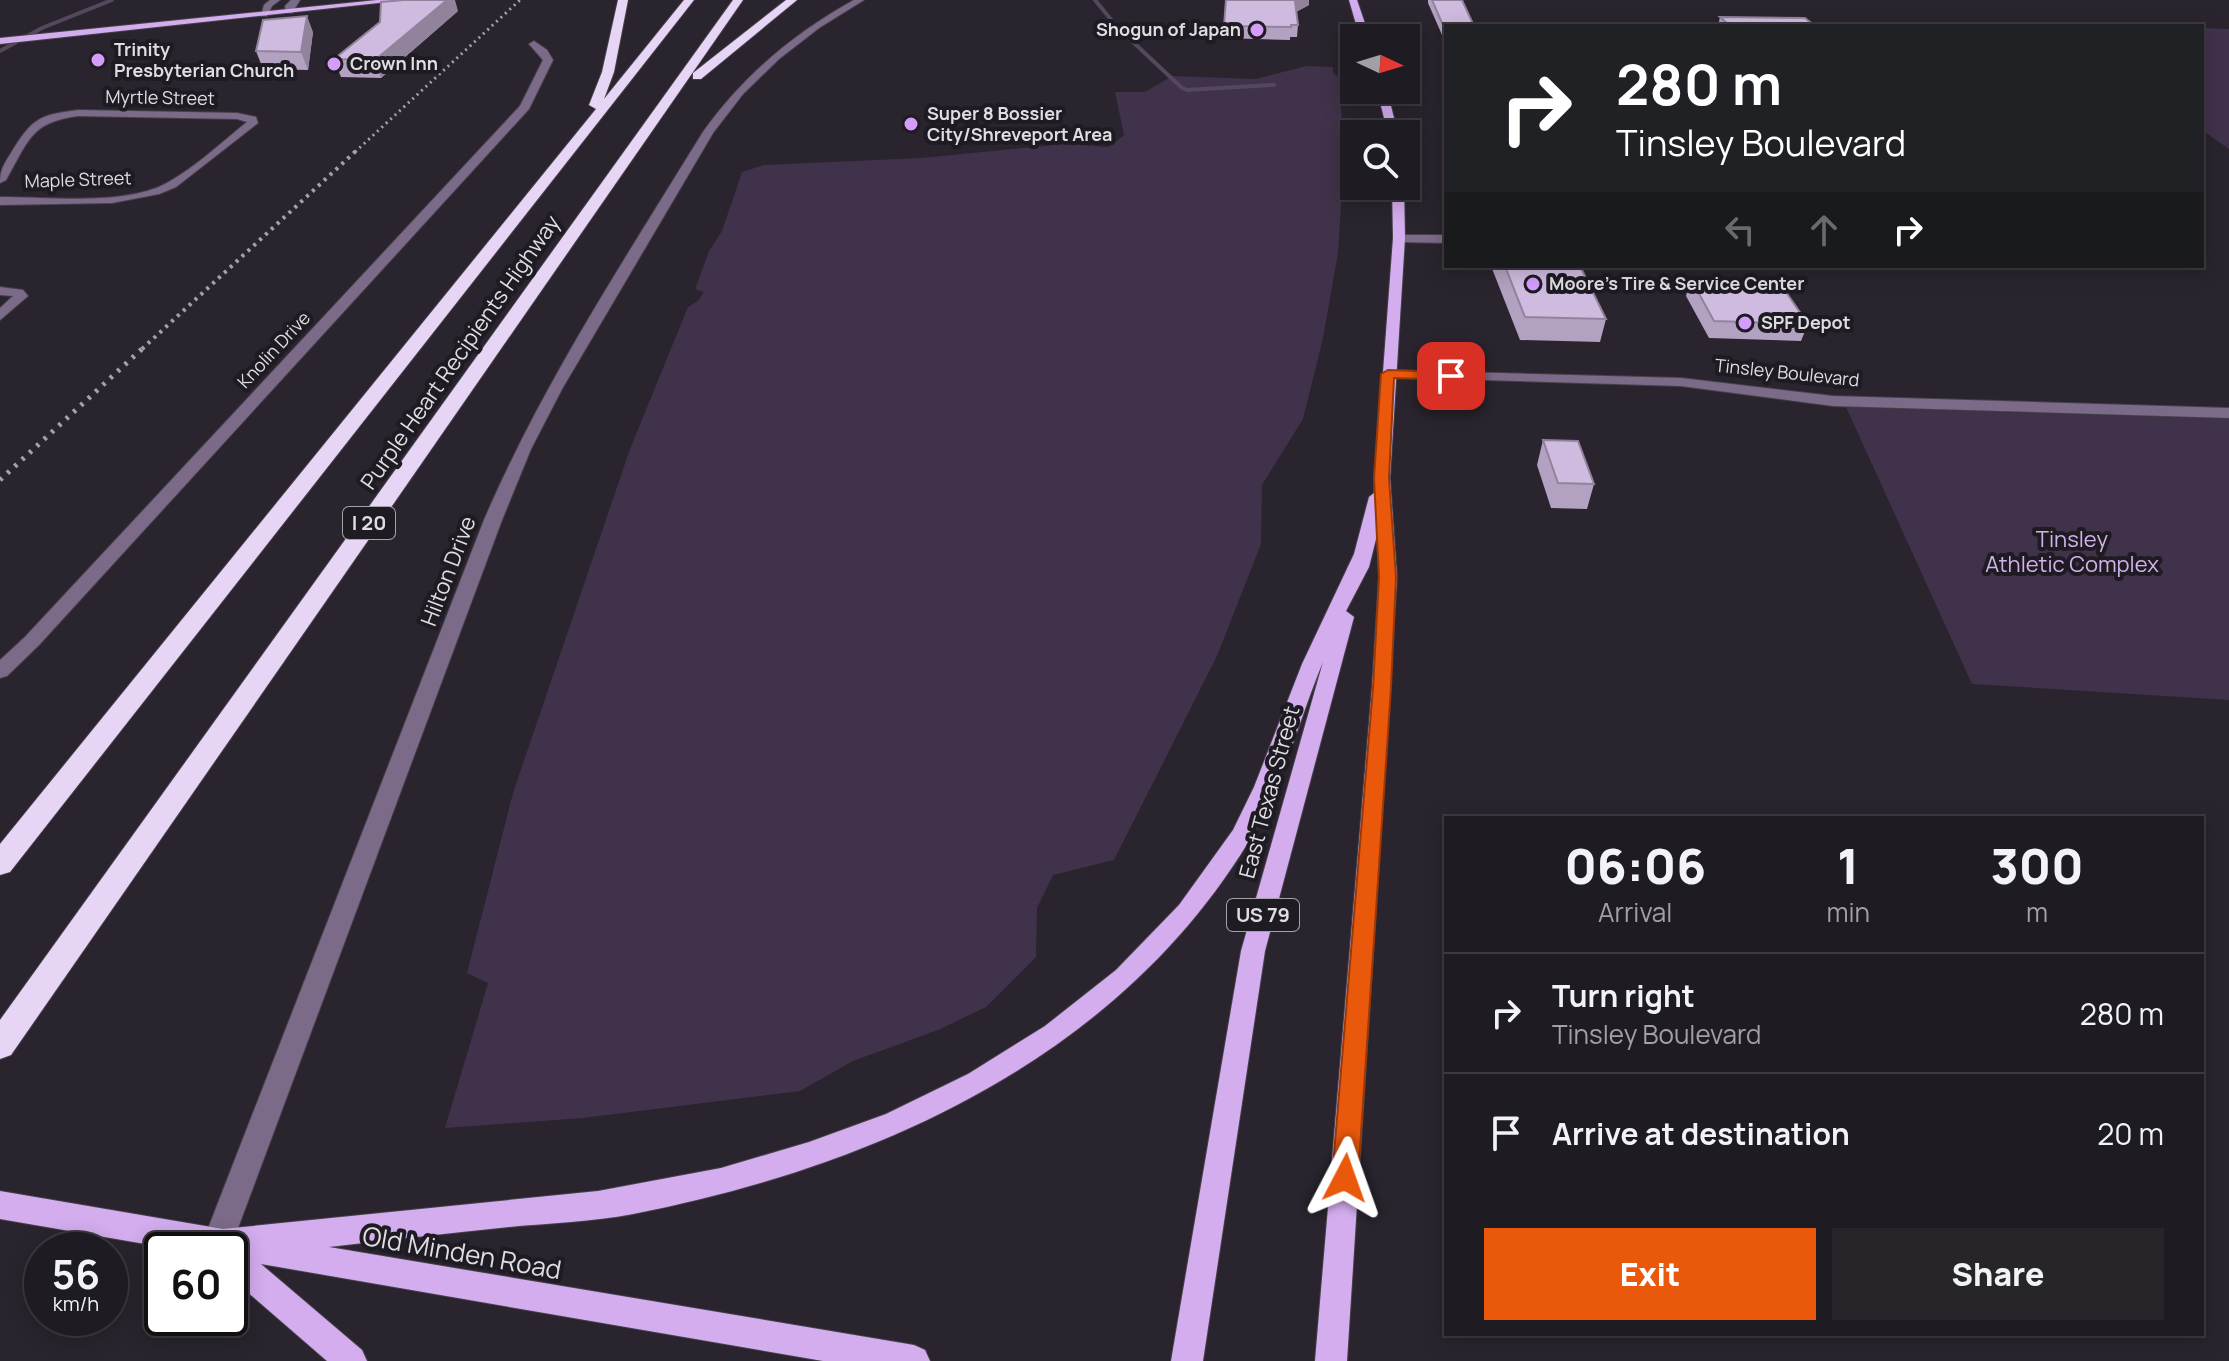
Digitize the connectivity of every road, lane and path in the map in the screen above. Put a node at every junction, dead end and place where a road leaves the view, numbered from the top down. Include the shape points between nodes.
1 (276, 0) edge
2 (296, 0) edge
3 (402, 0) edge
4 (623, 0) edge
5 (689, 0) edge
6 (738, 0) edge
7 (792, 0) edge
8 (860, 0) edge
9 (1353, 0) edge
10 (289, 11) junction
11 (264, 14) junction
12 (1361, 24) edge
13 (0, 41) edge
14 (534, 44) dead end
15 (656, 117) junction
16 (557, 166) junction
17 (0, 180) edge
18 (157, 193) joint
19 (1398, 200) edge
20 (0, 201) edge
21 (1399, 238) junction
22 (1444, 239) edge
23 (0, 291) edge
24 (0, 316) edge
25 (1388, 374) junction
26 (2229, 413) edge
27 (1382, 478) junction
28 (1363, 554) junction
29 (0, 671) edge
30 (0, 864) edge
31 (0, 1045) edge
32 (0, 1205) edge
33 (230, 1232) edge
34 (144, 1234) edge
35 (248, 1247) edge
36 (248, 1254) edge
37 (248, 1272) edge
38 (351, 1361) edge
39 (914, 1361) edge
40 (1187, 1361) edge
41 (1331, 1361) edge

1 - 11 street
2 - 10 street
3 - 10 main road
4 - 16 highway via 603,90
5 - 16 highway, Purple Heart Recipients Highway
6 - 15 highway, Purple Heart Recipients Highway / I 20
7 - 15 highway via 715,59
8 - 33 street, Hilton Drive via 787,47 727,106 543,409 498,507
9 - 12 main road
10 - 11 main road
11 - 13 main road
14 - 29 street, Knolin Drive via 548,60 525,107
15 - 31 highway, Purple Heart Recipients Highway / I 20
16 - 30 highway, Purple Heart Recipients Highway
17 - 18 street, Myrtle Street via 32,127 66,113 252,119
18 - 20 street, Maple Street
19 - 21 main road, East Texas Street / US 79
21 - 22 street
21 - 25 main road, East Texas Street / US 79
23 - 24 street via 21,296
25 - 26 street, Tinsley Boulevard via 1681,382 1845,402
25 - 27 main road, East Texas Street / US 79
27 - 28 main road, East Texas Street / US 79
27 - 41 main road, East Texas Street / US 79 via 1388,577 1382,688
28 - 35 main road via 1320,646 1273,770 1241,835 1194,903 1150,957 1108,993 979,1082 811,1157 630,1201
28 - 40 main road, East Texas Street / US 79 via 1253,951
32 - 34 main road, Old Minden Road
36 - 39 main road, Old Minden Road
37 - 38 main road

